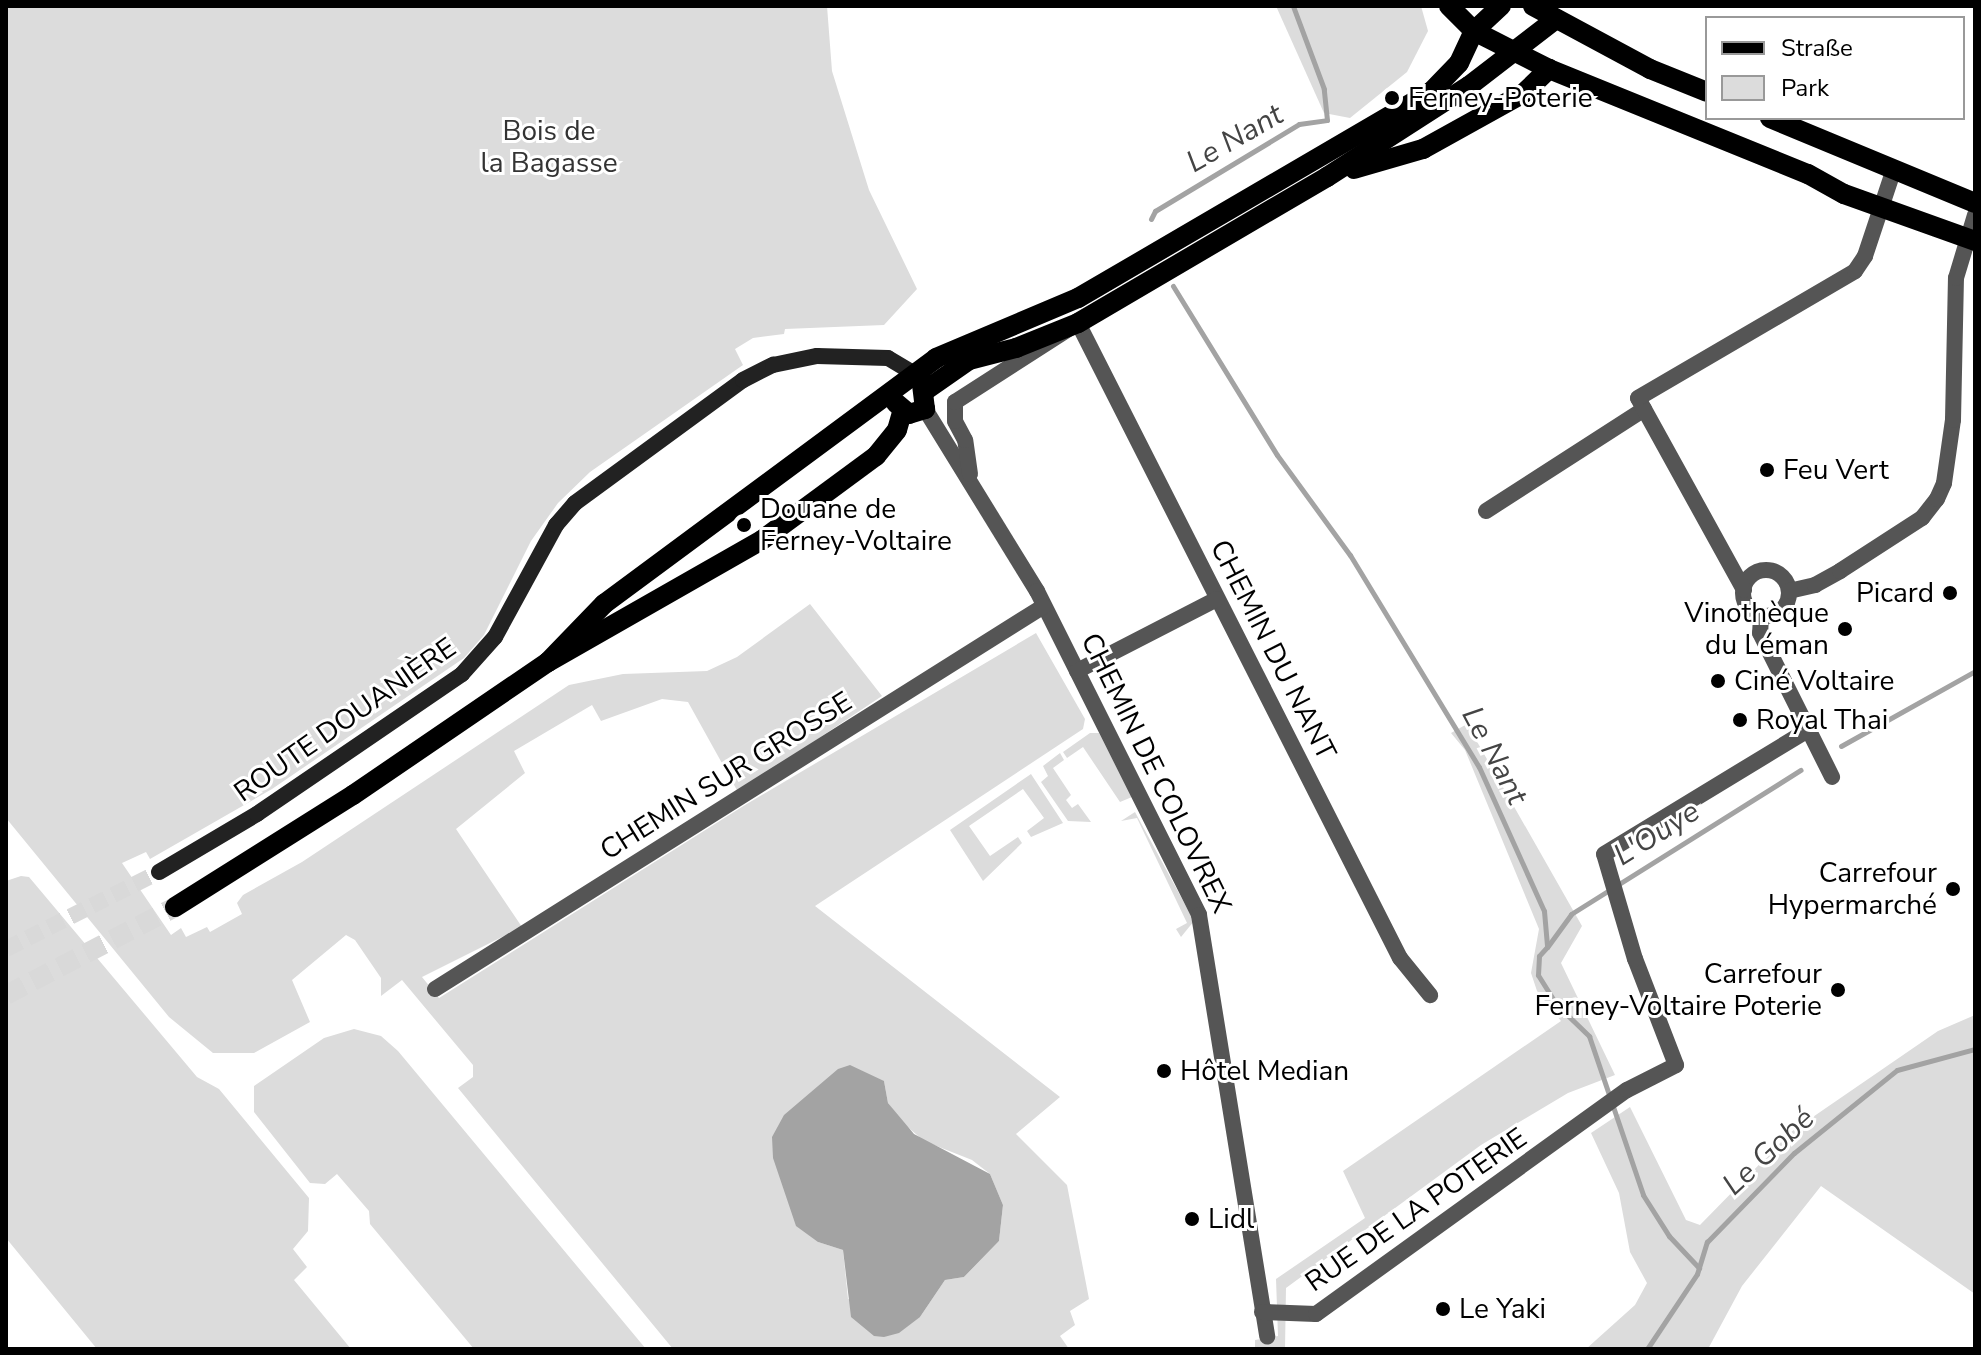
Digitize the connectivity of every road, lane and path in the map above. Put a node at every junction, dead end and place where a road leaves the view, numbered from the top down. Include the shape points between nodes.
1 (1449, 6) edge
2 (1501, 6) edge
3 (1533, 6) edge
4 (1560, 12) edge
5 (1474, 31) junction
6 (1512, 52) junction
7 (1549, 69) junction
8 (1705, 91) edge
9 (1775, 120) edge
10 (1894, 169) junction
11 (1327, 177) junction
12 (1975, 203) edge
13 (1881, 208) junction
14 (1975, 215) edge
15 (1971, 239) edge
16 (1078, 323) junction
17 (922, 391) junction
18 (1641, 403) junction
19 (898, 404) junction
20 (972, 485) junction
21 (1486, 511) dead end
22 (1744, 590) junction
23 (1789, 591) junction
24 (1217, 599) junction
25 (1044, 606) junction
26 (1761, 616) junction
27 (548, 662) junction
28 (1077, 671) junction
29 (1808, 730) junction
30 (1832, 777) dead end
31 (159, 872) tunnel mouth
32 (175, 907) tunnel mouth
33 (435, 989) dead end
34 (1430, 995) dead end
35 (1262, 1312) junction
36 (1267, 1337) dead end

1 - 5 main road
2 - 5 main road
3 - 4 main road
4 - 6 main road
4 - 8 main road
5 - 6 main road
5 - 17 main road via 1448,77 1412,104 1078,298 936,358
6 - 7 main road
6 - 11 main road via 1412,125
7 - 11 main road via 1524,93 1423,149
7 - 13 main road
9 - 10 main road
10 - 12 main road
10 - 13 street
11 - 16 main road
13 - 15 main road
13 - 18 street via 1855,271
14 - 15 street
15 - 23 street via 1954,290 1953,420 1937,499 1912,526 1840,571
16 - 17 main road via 969,360
16 - 20 street via 955,402
16 - 24 street, CHEMIN DU NANT
17 - 19 main road
17 - 19 main road
17 - 20 street, CHEMIN DE COLOVREX
17 - 31 street, ROUTE DOUANIÈRE via 888,358 843,355 786,360 743,380 575,503 556,525 495,637 462,674 320,773
18 - 21 street
18 - 22 street
19 - 27 main road via 716,517 604,604
19 - 27 main road via 897,430 876,456 762,540
20 - 25 street, CHEMIN DE COLOVREX
22 - 23 street via 1749,577 1769,570 1780,574
22 - 26 street via 1746,605
23 - 26 street via 1783,609
24 - 28 street
24 - 34 street, CHEMIN DU NANT via 1400,958
25 - 28 street, CHEMIN DE COLOVREX
25 - 33 street, CHEMIN SUR GROSSE
26 - 29 street via 1760,633
27 - 32 main road
28 - 35 street, CHEMIN DE COLOVREX via 1146,803 1207,939
29 - 30 street
29 - 35 street, RUE DE LA POTERIE via 1604,854 1676,1065 1627,1090 1316,1314
35 - 36 street, CHEMIN DE COLOVREX

